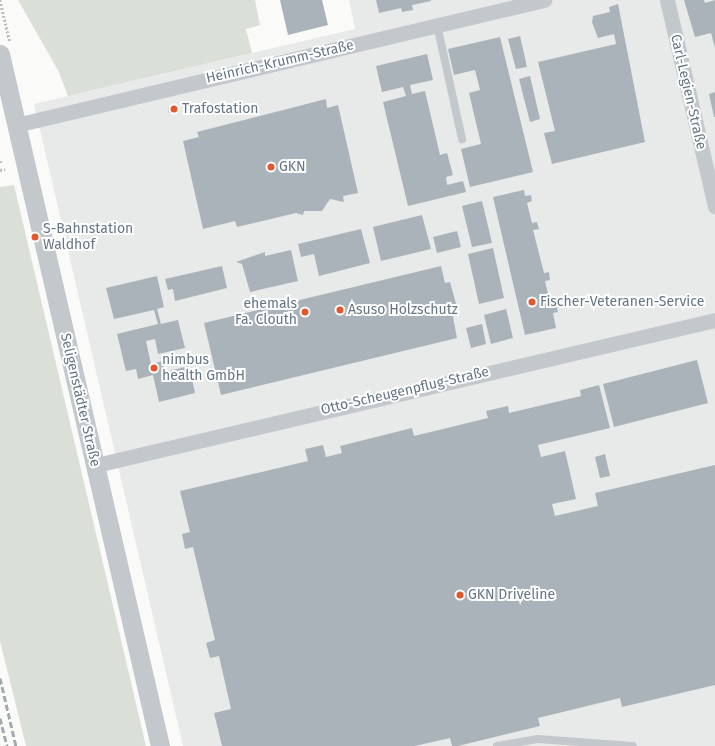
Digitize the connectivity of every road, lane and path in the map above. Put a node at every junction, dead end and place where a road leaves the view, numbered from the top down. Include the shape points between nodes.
1 (544, 0) edge
2 (667, 0) edge
3 (437, 25) junction
4 (0, 54) edge
5 (16, 125) junction
6 (462, 138) dead end
7 (5, 169) dead end
8 (0, 170) edge
9 (715, 207) edge
10 (715, 320) edge
11 (96, 465) junction
12 (160, 746) edge
13 (497, 746) edge
14 (633, 746) edge

1 - 3 street, Heinrich-Krumm-Straße
2 - 9 street, Carl-Legien-Straße
3 - 5 street, Heinrich-Krumm-Straße
3 - 6 lane
4 - 5 street, Seligenstädter Straße
5 - 11 street, Seligenstädter Straße
7 - 8 path
10 - 11 street, Otto-Scheugenpflug-Straße
11 - 12 street, Seligenstädter Straße
13 - 14 lane via 538,739

